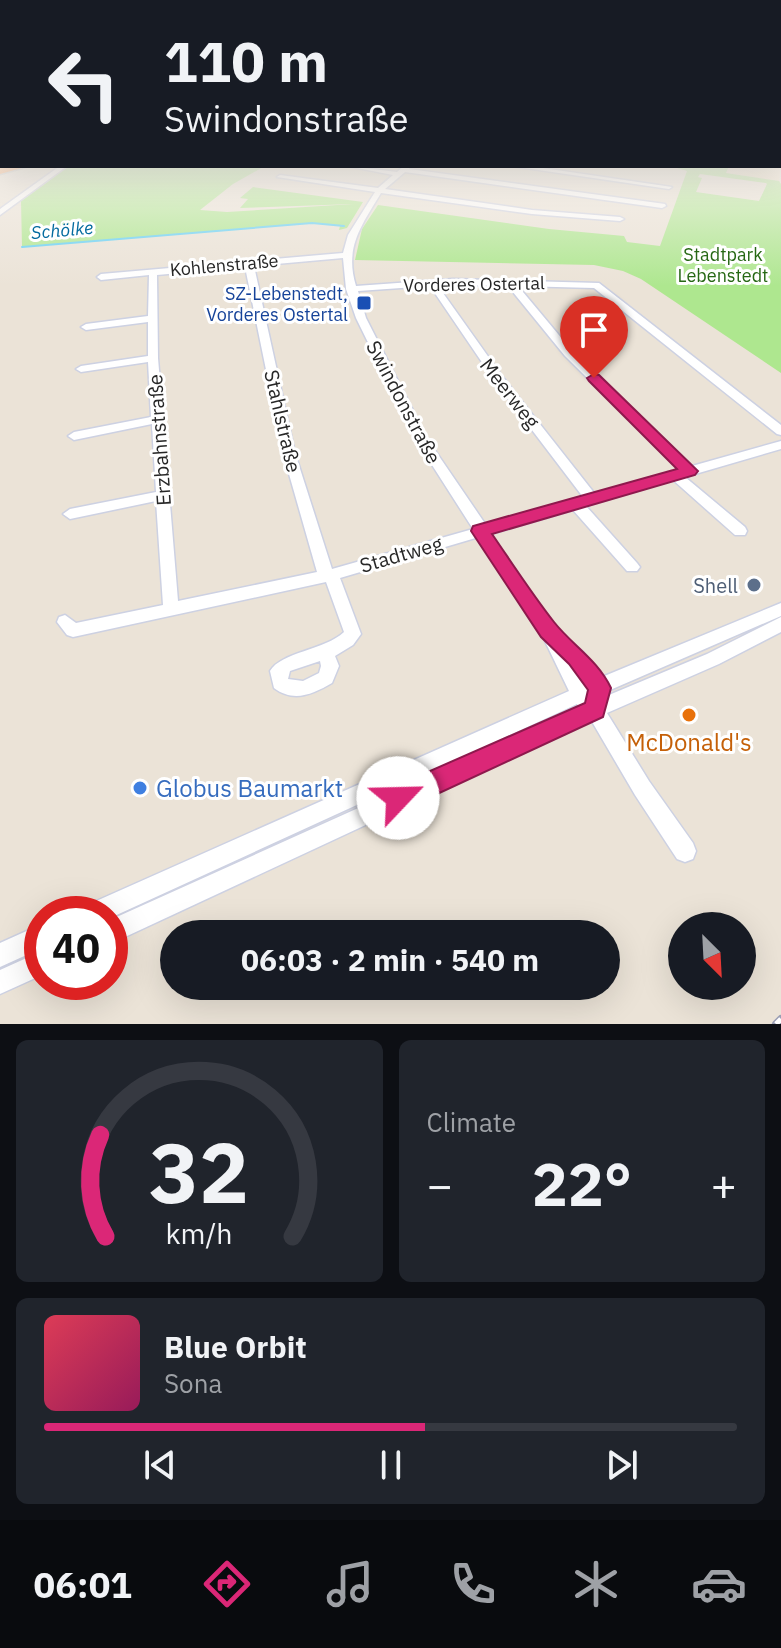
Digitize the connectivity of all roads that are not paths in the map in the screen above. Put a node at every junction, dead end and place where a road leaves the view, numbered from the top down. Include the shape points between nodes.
1 (32, 190) edge
2 (370, 190) edge
3 (545, 190) edge
4 (379, 191) junction
5 (561, 192) junction
6 (662, 206) dead end
7 (0, 213) edge
8 (545, 213) junction
9 (620, 219) dead end
10 (347, 255) junction
11 (249, 263) junction
12 (153, 271) junction
13 (101, 277) dead end
14 (510, 282) junction
15 (432, 283) junction
16 (351, 289) junction
17 (153, 318) junction
18 (86, 327) dead end
19 (153, 358) junction
20 (81, 369) dead end
21 (157, 419) junction
22 (781, 431) edge
23 (74, 436) dead end
24 (781, 445) edge
25 (682, 473) junction
26 (162, 495) junction
27 (592, 499) junction
28 (576, 504) junction
29 (70, 514) dead end
30 (480, 531) junction
31 (740, 531) dead end
32 (632, 567) dead end
33 (328, 575) junction
34 (171, 609) junction
35 (781, 609) edge
36 (65, 622) dead end
37 (781, 624) edge
38 (548, 631) junction
39 (325, 651) dead end
40 (600, 688) junction
41 (588, 702) junction
42 (685, 851) dead end
43 (128, 899) edge
44 (128, 923) edge
45 (24, 944) edge
46 (0, 955) edge
47 (24, 971) edge
48 (0, 982) edge

1 - 7 street
2 - 4 street
3 - 5 street
4 - 8 street
4 - 10 street, Swindonstraße via 354,230
5 - 6 street
5 - 8 street
8 - 9 street
10 - 11 street, Kohlenstraße
10 - 16 street, Swindonstraße
11 - 12 street, Kohlenstraße
11 - 33 street, Stahlstraße via 289,453
12 - 13 street, Kohlenstraße
12 - 17 street, Erzbahnstraße
14 - 15 street, Vorderes Ostertal
14 - 22 street, Vorderes Ostertal via 596,285
14 - 25 street via 569,354
15 - 16 street, Vorderes Ostertal
15 - 27 street, Meerweg
16 - 30 street, Swindonstraße via 402,406
17 - 18 street
17 - 19 street, Erzbahnstraße
19 - 20 street
19 - 21 street, Erzbahnstraße
21 - 23 street
21 - 26 street, Erzbahnstraße
24 - 25 street, Stadtweg
25 - 27 street, Stadtweg
25 - 31 street
26 - 29 street
26 - 34 street, Erzbahnstraße
27 - 28 street, Stadtweg
28 - 30 street, Stadtweg
28 - 32 street
30 - 33 street, Stadtweg
30 - 38 street, Swindonstraße
33 - 34 street, Stadtweg
33 - 39 street, Stahlstraße via 353,634
34 - 36 street, Stadtweg via 73,630
35 - 40 street
37 - 41 street via 713,659
38 - 40 street, Swindonstraße
38 - 41 street, Swindonstraße
40 - 41 street
41 - 42 street, Swindonstraße
41 - 43 street
41 - 44 street
45 - 46 street
47 - 48 street

